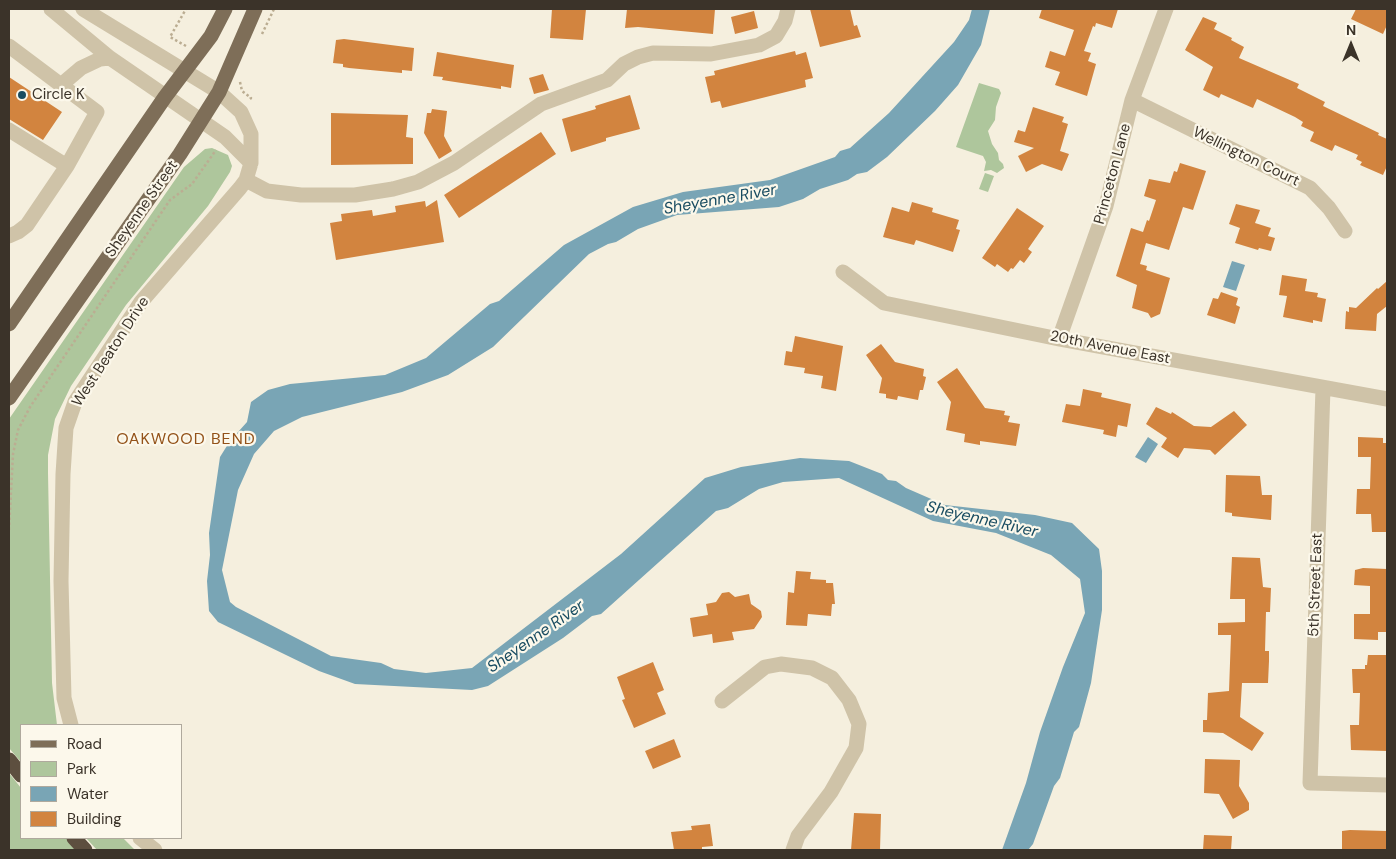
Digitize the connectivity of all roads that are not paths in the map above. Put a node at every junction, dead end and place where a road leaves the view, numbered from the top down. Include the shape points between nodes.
1 (51, 9) edge
2 (83, 9) edge
3 (225, 9) edge
4 (255, 9) edge
5 (788, 9) edge
6 (1166, 9) edge
7 (9, 46) edge
8 (110, 58) junction
9 (186, 72) junction
10 (61, 85) junction
11 (219, 92) junction
12 (165, 97) junction
13 (1132, 100) junction
14 (200, 121) junction
15 (9, 130) edge
16 (251, 163) junction
17 (67, 166) junction
18 (246, 180) junction
19 (1345, 231) dead end
20 (9, 236) edge
21 (843, 272) dead end
22 (9, 324) edge
23 (1060, 339) junction
24 (1323, 388) junction
25 (9, 398) edge
26 (1387, 399) edge
27 (722, 701) dead end
28 (71, 724) edge
29 (9, 760) edge
30 (20, 774) edge
31 (1387, 785) edge
32 (75, 839) edge
33 (141, 839) edge
34 (85, 850) edge
35 (155, 850) edge
36 (794, 850) edge

1 - 8 street
2 - 9 street, West Beaton Drive
3 - 9 main road
4 - 11 main road, Sheyenne Street
5 - 18 street via 776,36 759,45 711,54 653,53 638,57 624,64 607,80 542,104 454,163 393,190 355,195 301,195 267,191
6 - 13 street, Princeton Lane
7 - 10 street
8 - 10 street via 81,68
8 - 12 street
9 - 11 street, West Beaton Drive
9 - 12 main road
10 - 17 street via 97,112
11 - 14 main road, Sheyenne Street
11 - 16 street, West Beaton Drive via 242,112 251,134
12 - 14 street
12 - 22 main road
13 - 19 street, Wellington Court via 1310,188
13 - 23 street, Princeton Lane via 1106,206
14 - 16 street via 225,138
14 - 25 main road, Sheyenne Street via 175,162
15 - 17 street
16 - 18 street, West Beaton Drive
17 - 20 street via 27,225
18 - 28 street, West Beaton Drive via 141,302 75,402 66,428 61,582 64,698
21 - 23 street, 20th Avenue East via 884,303
23 - 24 street, 20th Avenue East
24 - 26 street, 20th Avenue East
24 - 31 street, 5th Street East via 1310,783
27 - 36 street via 765,667 781,664 812,668 832,678 849,700 859,724 856,748 831,792 798,836
29 - 30 highway
32 - 34 highway
33 - 35 street

